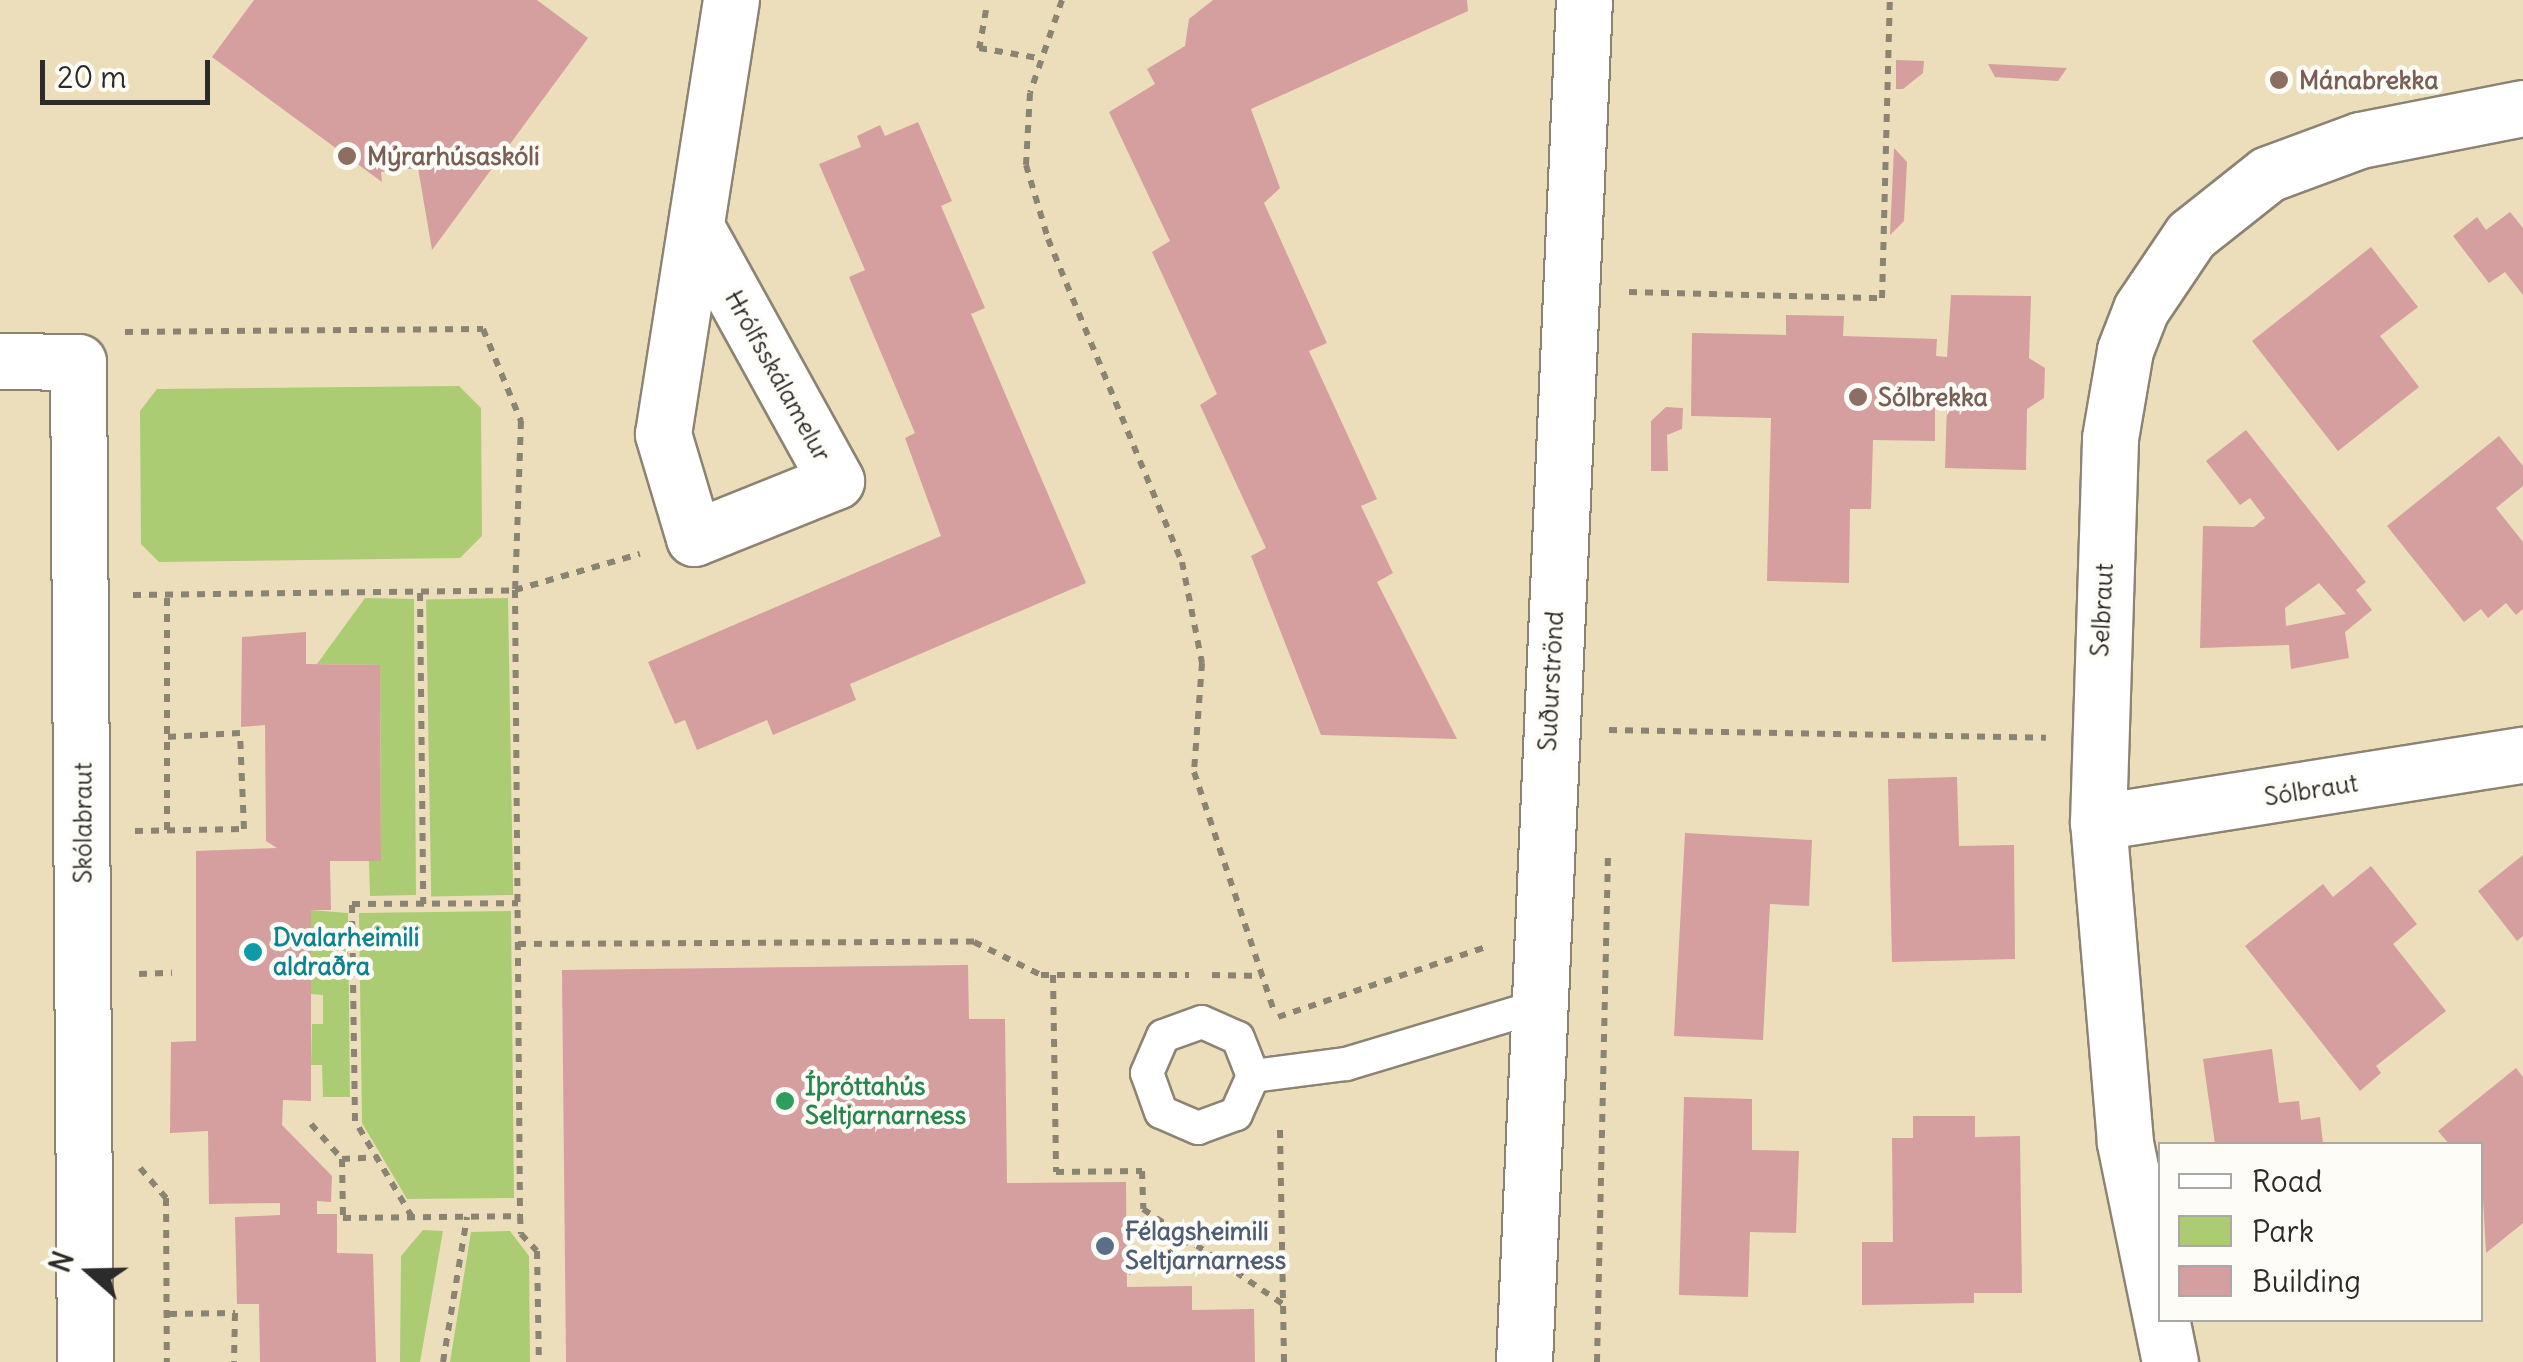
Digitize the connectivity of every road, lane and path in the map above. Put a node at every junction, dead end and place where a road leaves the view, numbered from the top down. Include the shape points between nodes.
1 (731, 0) edge
2 (1062, 0) edge
3 (1584, 0) edge
4 (1890, 0) edge
5 (986, 10) dead end
6 (1038, 58) junction
7 (2523, 108) edge
8 (696, 227) junction
9 (1630, 276) dead end
10 (1630, 292) junction
11 (1629, 312) dead end
12 (0, 361) edge
13 (78, 362) junction
14 (694, 538) junction
15 (515, 590) junction
16 (167, 592) junction
17 (420, 593) junction
18 (82, 600) junction
19 (1612, 710) dead end
20 (1592, 730) dead end
21 (1611, 730) junction
22 (166, 737) junction
23 (2096, 739) junction
24 (1610, 750) dead end
25 (2523, 755) edge
26 (2098, 822) junction
27 (166, 830) junction
28 (120, 831) dead end
29 (1608, 849) dead end
30 (518, 903) junction
31 (424, 904) junction
32 (518, 944) junction
33 (1494, 944) dead end
34 (172, 973) dead end
35 (118, 975) dead end
36 (1053, 975) junction
37 (1262, 976) junction
38 (1536, 1007) junction
39 (1276, 1018) junction
40 (1266, 1075) junction
41 (311, 1124) dead end
42 (128, 1155) dead end
43 (377, 1157) junction
44 (342, 1159) junction
45 (520, 1216) junction
46 (412, 1217) junction
47 (468, 1217) junction
48 (1190, 1241) junction
49 (1128, 1272) dead end
50 (2158, 1303) edge
51 (1284, 1305) junction
52 (169, 1314) junction
53 (2162, 1322) edge
54 (85, 1362) edge
55 (168, 1362) edge
56 (234, 1362) edge
57 (443, 1362) edge
58 (539, 1362) edge
59 (1284, 1362) edge
60 (1524, 1362) edge
61 (1596, 1362) edge
62 (2170, 1362) edge

1 - 8 street, Hrólfsskálamelur
2 - 6 path
3 - 38 street, Suðurströnd
4 - 10 path via 1882,298
5 - 6 path via 979,48
6 - 37 path via 1026,165 1048,239 1182,562 1202,664 1194,772
7 - 23 street, Selbraut via 2313,154 2227,202 2164,270 2141,309 2114,394
8 - 14 street, Hrólfsskálamelur via 664,434
8 - 14 street, Hrólfsskálamelur via 836,481
9 - 10 path
10 - 11 path
12 - 13 street
13 - 15 path via 100,332 482,329 521,421
13 - 18 street, Skólabraut
14 - 15 path
15 - 17 path
15 - 30 path
16 - 17 path
16 - 18 path
16 - 22 path
17 - 31 path
18 - 54 street, Skólabraut
19 - 21 path
20 - 21 path
21 - 23 path
21 - 24 path
22 - 27 path
22 - 27 path via 240,733 244,829
23 - 26 street, Selbraut
25 - 26 street, Sólbraut
26 - 50 street, Selbraut via 2125,1142
27 - 28 path
29 - 61 path
30 - 31 path
30 - 32 path
31 - 43 path via 352,904 356,1121
32 - 36 path via 974,942
32 - 45 path
33 - 39 path
34 - 35 path
36 - 37 path
36 - 48 path via 1056,1172 1142,1171 1143,1208
37 - 39 path
38 - 40 lane via 1346,1064
38 - 60 street, Suðurströnd
39 - 40 path
40 - 51 path
41 - 44 path
42 - 52 path via 166,1198
43 - 44 path
43 - 46 path
44 - 46 path via 342,1218
45 - 47 path
45 - 58 path via 521,1234 537,1251
46 - 47 path
47 - 57 path
48 - 49 path
48 - 51 path
51 - 59 path
52 - 55 path
52 - 56 path via 235,1314
53 - 62 street, Selbraut

